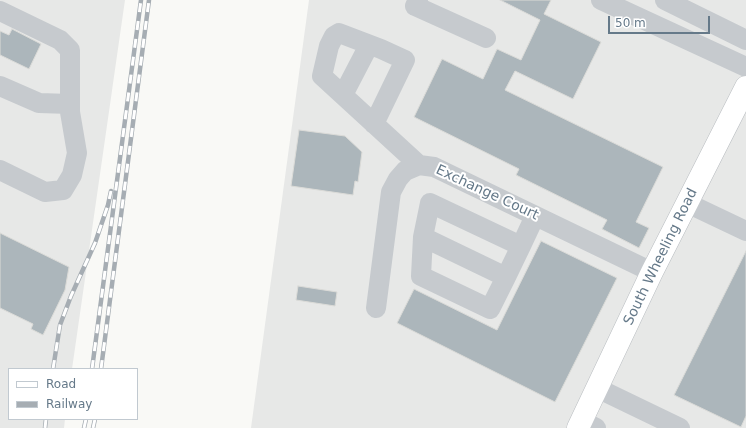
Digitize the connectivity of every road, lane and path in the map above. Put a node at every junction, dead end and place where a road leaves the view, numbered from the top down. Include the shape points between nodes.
1 (418, 0) edge
2 (601, 0) edge
3 (665, 0) edge
4 (0, 11) edge
5 (486, 38) dead end
6 (746, 40) edge
7 (369, 44) junction
8 (746, 67) edge
9 (0, 86) edge
10 (746, 87) edge
11 (343, 95) junction
12 (70, 104) junction
13 (740, 112) edge
14 (374, 124) junction
15 (419, 165) junction
16 (0, 170) edge
17 (687, 203) junction
18 (535, 216) junction
19 (746, 231) edge
20 (423, 237) junction
21 (521, 246) junction
22 (652, 272) junction
23 (506, 277) junction
24 (376, 308) dead end
25 (597, 388) junction
26 (585, 426) edge
27 (680, 428) edge

1 - 5 street via 415,6
2 - 8 street
3 - 6 street
4 - 12 street via 60,40 70,50
7 - 11 street
7 - 11 street via 339,33 334,36 322,76
7 - 14 street via 405,60
9 - 12 street via 39,103
10 - 13 main road, South Wheeling Road
11 - 14 street
12 - 16 street via 77,153 72,175 63,190 45,192
13 - 17 main road, South Wheeling Road
14 - 15 street
15 - 18 street, Exchange Court via 434,167
15 - 24 street, Exchange Court via 405,171 391,192
17 - 19 street
17 - 22 main road, South Wheeling Road
18 - 21 street
18 - 22 street, Exchange Court
20 - 21 street via 430,204
20 - 23 street
20 - 23 street via 421,276 428,280 490,309
21 - 23 street
22 - 25 main road, South Wheeling Road
25 - 26 main road, South Wheeling Road
25 - 27 street

